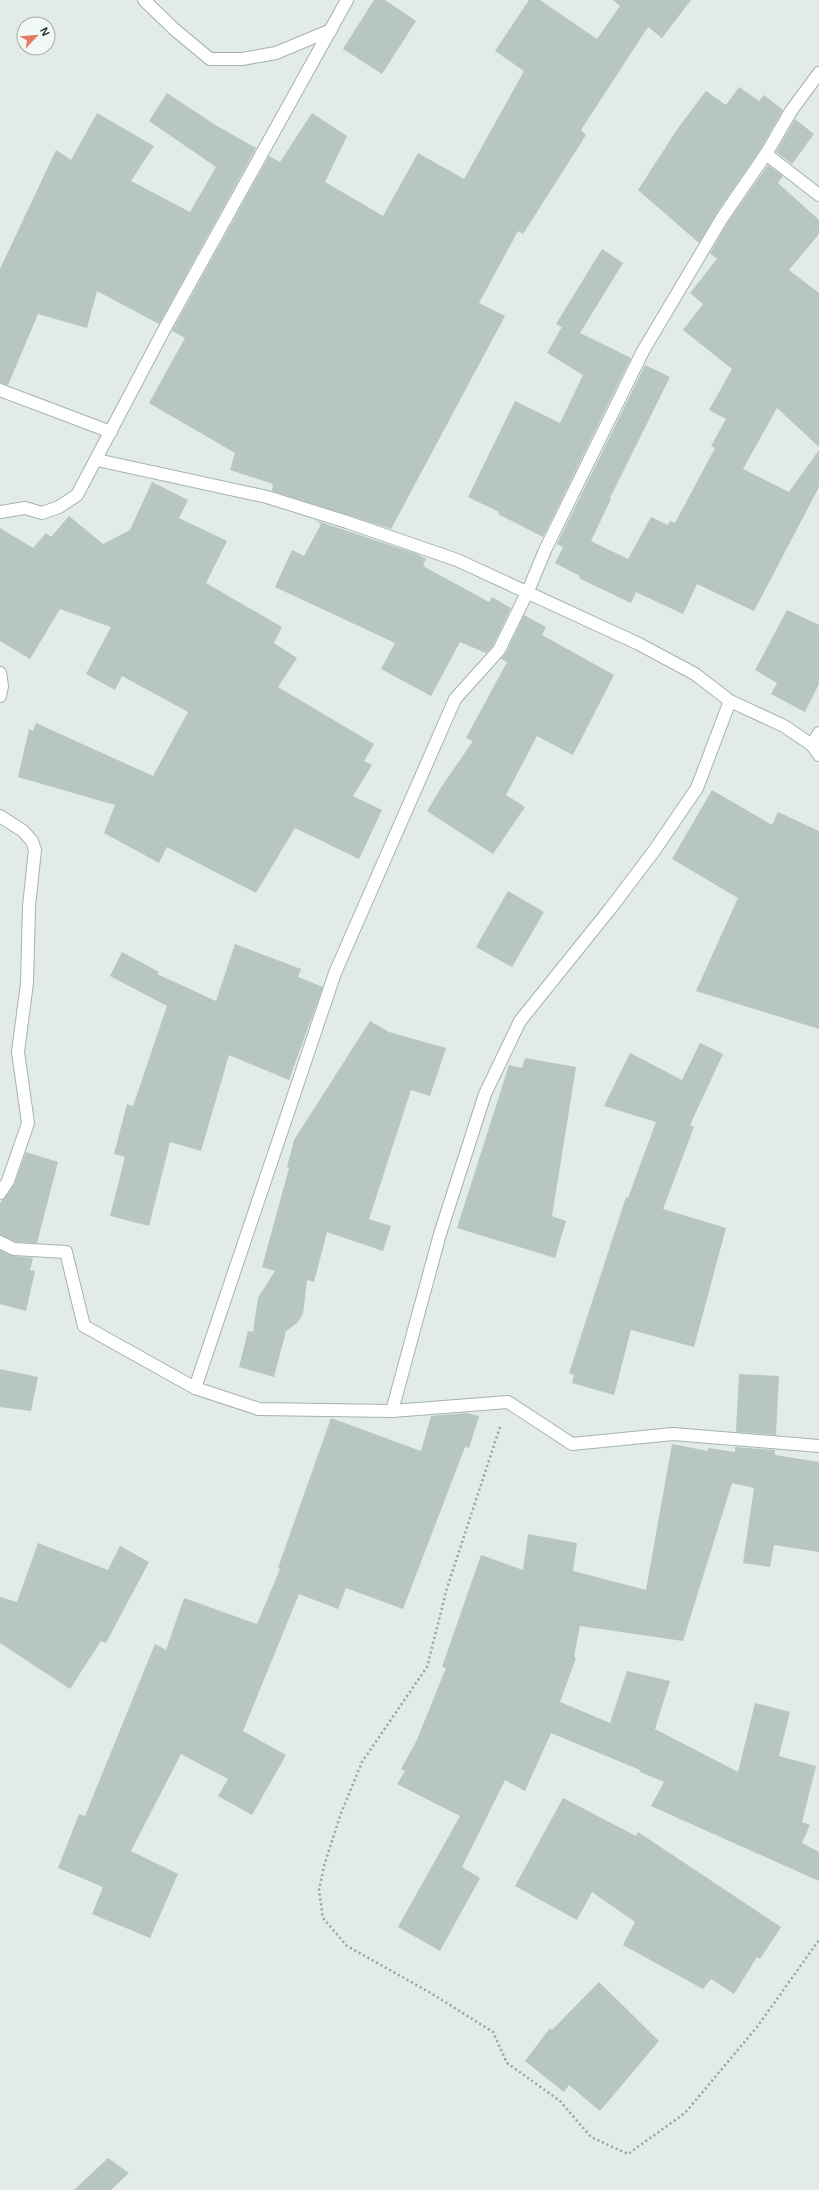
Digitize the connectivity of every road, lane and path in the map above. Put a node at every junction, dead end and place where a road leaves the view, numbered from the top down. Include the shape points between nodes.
1 (144, 0) edge
2 (347, 0) edge
3 (331, 30) junction
4 (819, 73) edge
5 (766, 154) junction
6 (819, 195) edge
7 (0, 390) edge
8 (111, 432) junction
9 (97, 460) junction
10 (0, 512) edge
11 (528, 592) junction
12 (0, 673) edge
13 (0, 696) edge
14 (730, 701) junction
15 (819, 733) edge
16 (812, 745) junction
17 (819, 755) edge
18 (0, 816) edge
19 (0, 1193) edge
20 (0, 1242) edge
21 (195, 1388) junction
22 (508, 1402) junction
23 (392, 1412) junction
24 (819, 1446) edge
25 (819, 1940) edge

1 - 3 street via 210,59 242,59 276,53
2 - 3 street
3 - 8 street via 165,328
4 - 5 street via 791,111
5 - 6 street
5 - 11 street via 722,218 643,351 546,548
7 - 8 street
8 - 9 street
9 - 10 street via 77,495 59,507 42,514 25,508
9 - 11 street via 282,502 458,560
11 - 14 street via 639,644 695,674
11 - 21 street via 499,650 455,699 335,973
12 - 13 street
14 - 16 street via 784,726
14 - 23 street via 697,788 646,862 520,1021 485,1094 440,1234
15 - 16 street
16 - 17 street
18 - 19 street via 23,831 32,841 35,850 29,906 27,983 18,1052 28,1123 8,1181
20 - 21 street via 14,1249 66,1252 84,1326
21 - 23 street via 259,1409
22 - 23 street
22 - 24 street via 572,1444 674,1434
22 - 25 path via 447,1588 427,1667 362,1762 340,1816 324,1866 320,1890 323,1918 347,1946 493,2032 507,2063 560,2101 591,2137 628,2154 685,2112 757,2027

